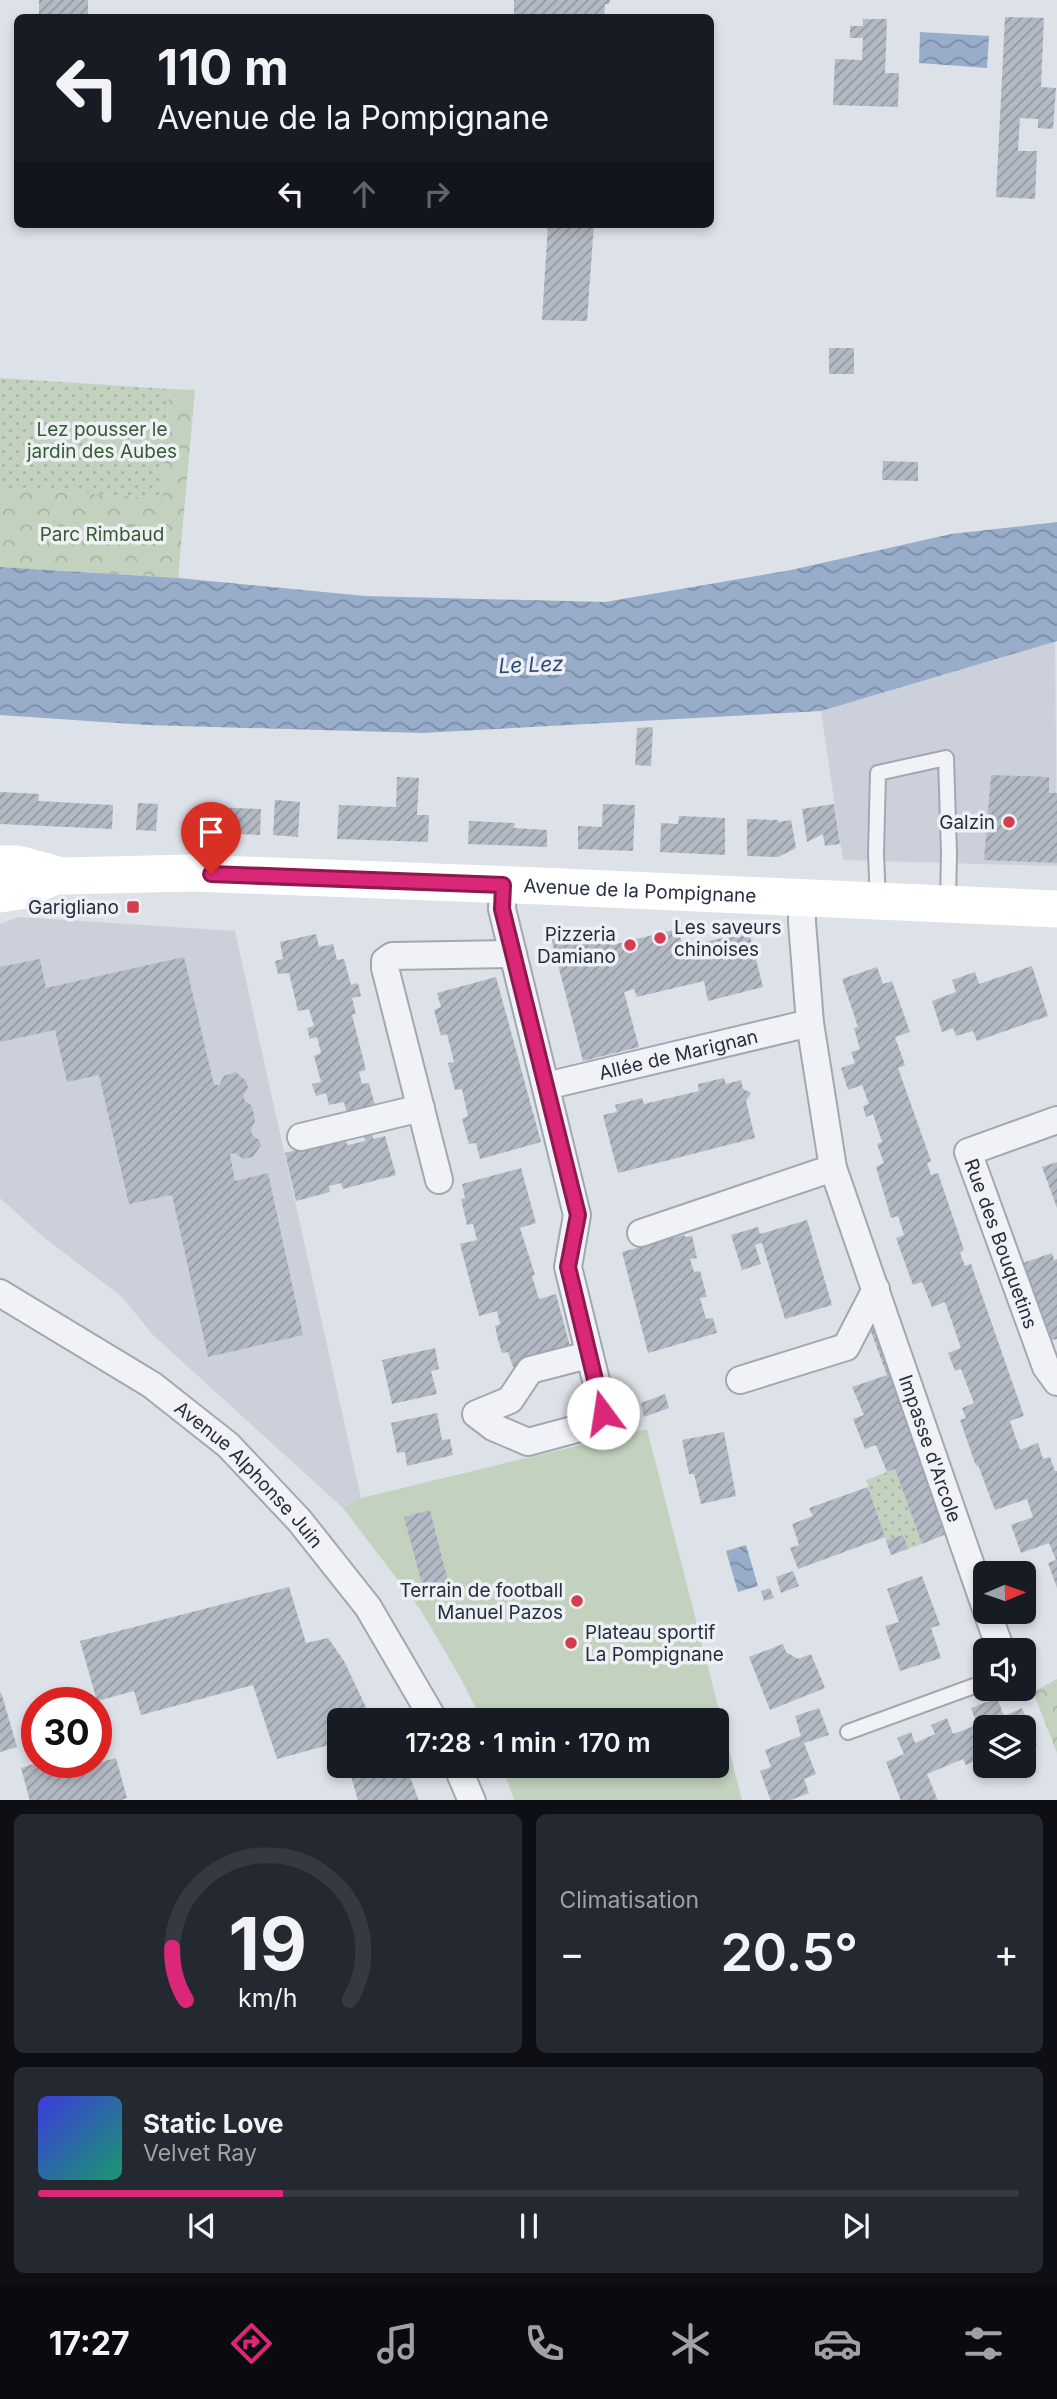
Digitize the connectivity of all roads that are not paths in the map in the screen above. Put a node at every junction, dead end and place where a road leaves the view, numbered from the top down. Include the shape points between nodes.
1 (0, 864) edge
2 (56, 876) junction
3 (503, 885) junction
4 (0, 894) edge
5 (802, 898) junction
6 (878, 902) junction
7 (947, 904) junction
8 (1057, 909) edge
9 (513, 954) junction
10 (810, 1023) junction
11 (546, 1086) junction
12 (421, 1108) junction
13 (1057, 1120) edge
14 (300, 1137) dead end
15 (833, 1168) junction
16 (439, 1180) dead end
17 (641, 1233) dead end
18 (876, 1289) junction
19 (0, 1293) edge
20 (588, 1355) junction
21 (740, 1380) dead end
22 (1057, 1382) edge
23 (973, 1571) edge
24 (973, 1686) edge
25 (427, 1708) edge
26 (848, 1732) dead end
27 (462, 1778) edge
28 (472, 1800) edge

1 - 2 main road, Avenue de la Pompignane via 18,864
2 - 3 main road, Avenue de la Pompignane via 192,873
2 - 4 main road, Avenue de la Pompignane
3 - 5 main road, Avenue de la Pompignane
3 - 9 street via 502,909
5 - 6 main road, Avenue de la Pompignane
5 - 10 street, Impasse d'Arcole
6 - 7 main road, Avenue de la Pompignane
6 - 7 lane via 878,773 946,758
7 - 8 main road, Avenue de la Pompignane
9 - 11 street
9 - 12 street via 392,956 385,961
10 - 11 street, Allée de Marignan
10 - 15 street, Impasse d'Arcole
11 - 20 street via 578,1215 568,1267
12 - 14 street
12 - 16 street
13 - 22 street, Rue des Bouquetins via 968,1152 1046,1367
15 - 17 street
15 - 18 street, Impasse d'Arcole
18 - 21 street via 846,1347
18 - 23 street, Impasse d'Arcole
19 - 25 street, Avenue Alphonse Juin via 152,1385 237,1454 299,1520 368,1607
20 - 20 street via 606,1421 527,1442 476,1414 510,1400 530,1370
24 - 26 lane
27 - 28 street

